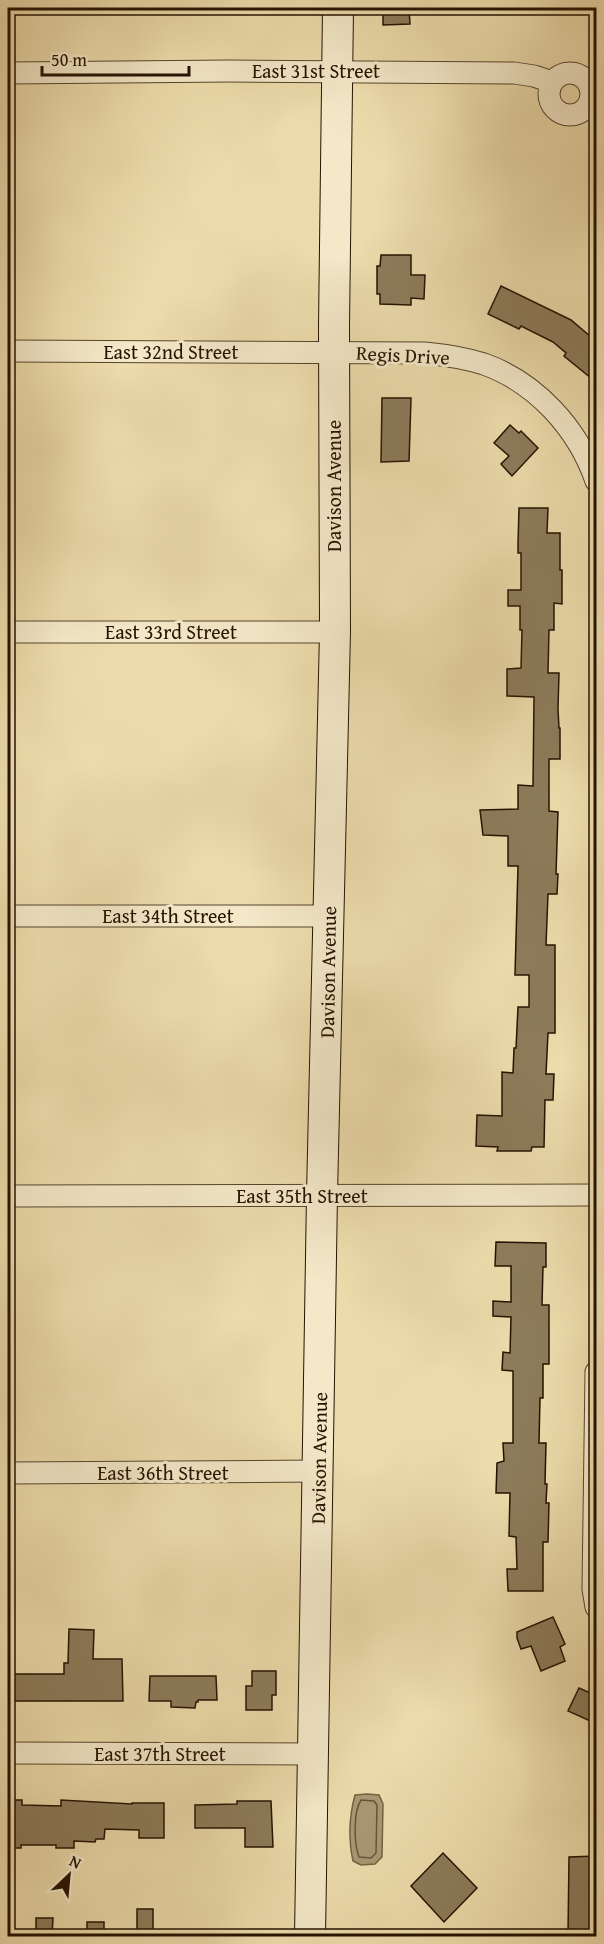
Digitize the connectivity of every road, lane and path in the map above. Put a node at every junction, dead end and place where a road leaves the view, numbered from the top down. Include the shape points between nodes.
1 (338, 8) edge
2 (336, 71) junction
3 (8, 73) edge
4 (552, 82) dead end
5 (8, 351) edge
6 (334, 353) junction
7 (597, 481) edge
8 (8, 632) edge
9 (335, 632) junction
10 (8, 916) edge
11 (329, 916) junction
12 (597, 1195) edge
13 (8, 1196) edge
14 (322, 1196) junction
15 (597, 1372) edge
16 (319, 1471) junction
17 (8, 1473) edge
18 (597, 1607) edge
19 (8, 1753) edge
20 (314, 1754) junction
21 (310, 1936) edge

1 - 2 street, Davison Avenue
2 - 3 street, East 31st Street
2 - 4 street, East 31st Street via 514,73
2 - 6 street, Davison Avenue
5 - 6 street, East 32nd Street
6 - 7 street, Regis Drive via 457,357 509,376 536,394 569,429
6 - 9 street, Davison Avenue
8 - 9 street, East 33rd Street
9 - 11 street, Davison Avenue
10 - 11 street, East 34th Street
11 - 14 street, Davison Avenue
12 - 14 street, East 35th Street
13 - 14 street, East 35th Street
14 - 16 street, Davison Avenue
15 - 18 street via 593,1588
16 - 17 street, East 36th Street
16 - 20 street, Davison Avenue
19 - 20 street, East 37th Street
20 - 21 street, Davison Avenue

